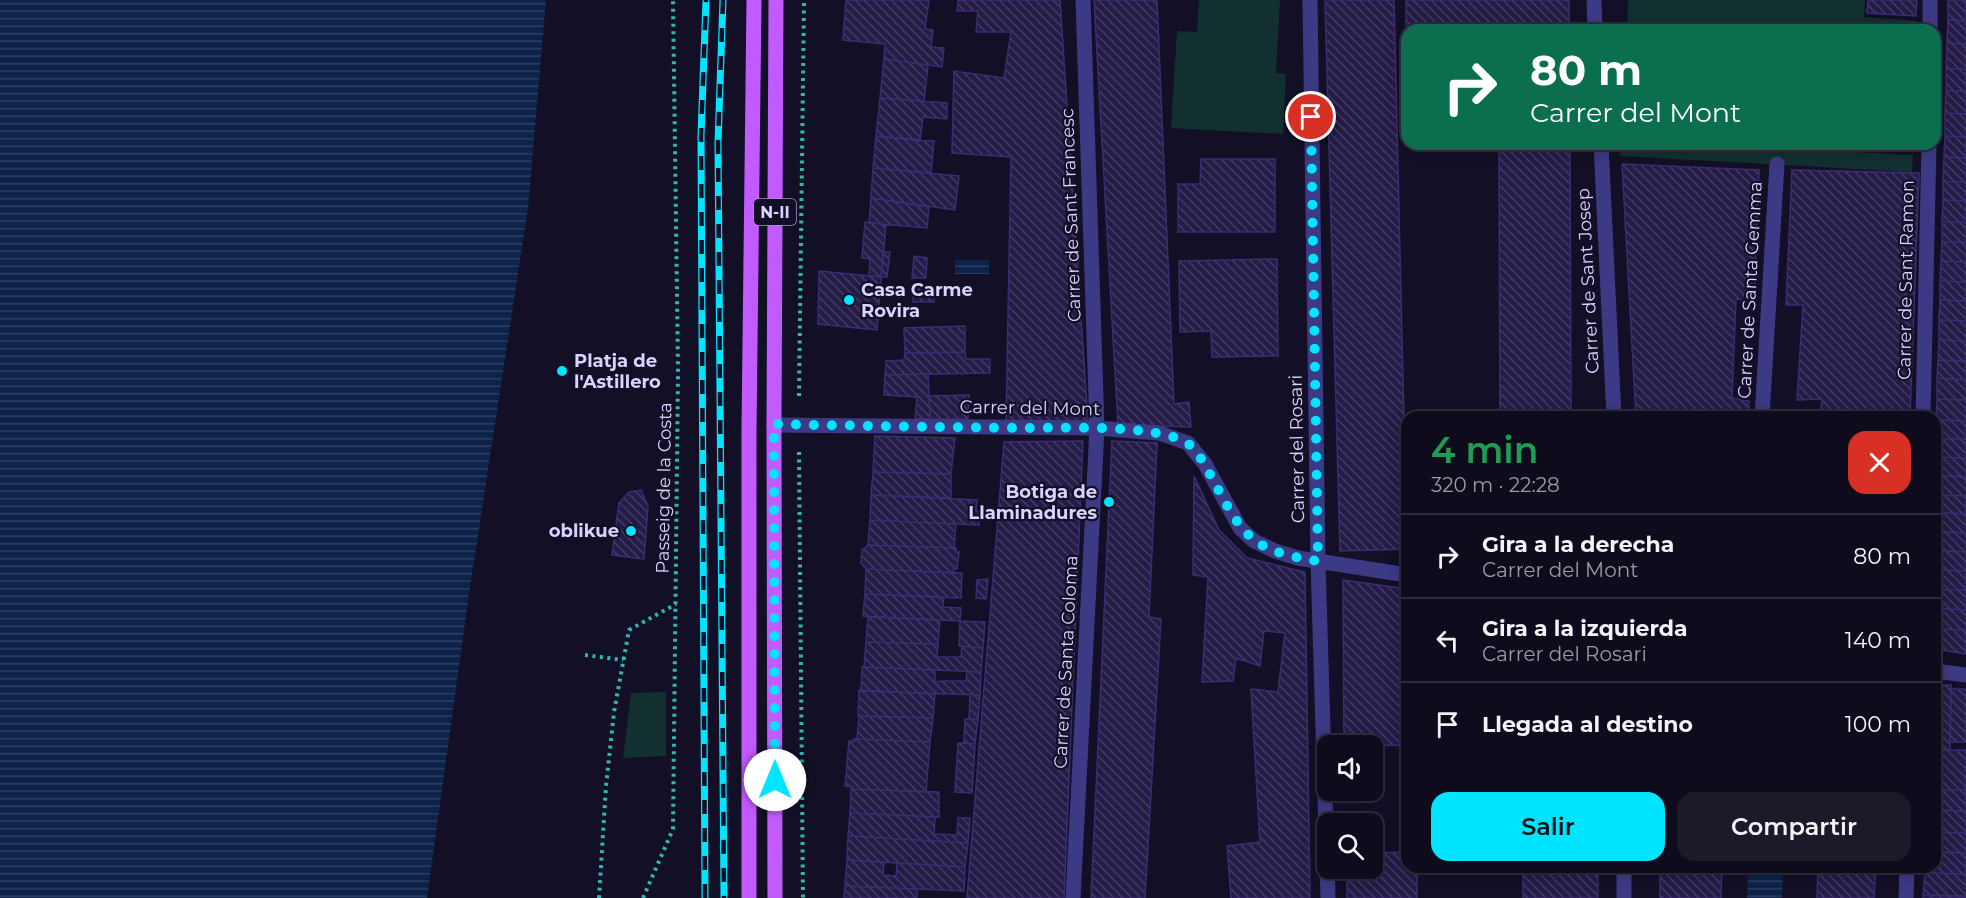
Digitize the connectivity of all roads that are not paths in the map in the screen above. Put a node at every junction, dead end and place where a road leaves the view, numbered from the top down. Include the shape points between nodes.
1 (754, 0) edge
2 (776, 0) edge
3 (1083, 0) edge
4 (1310, 0) edge
5 (1594, 0) edge
6 (1930, 0) edge
7 (1595, 24) edge
8 (1930, 24) edge
9 (1601, 150) edge
10 (1929, 150) edge
11 (1777, 164) dead end
12 (1614, 411) edge
13 (1762, 411) edge
14 (1923, 411) edge
15 (774, 424) junction
16 (1097, 429) junction
17 (1318, 561) junction
18 (1401, 574) edge
19 (1941, 672) edge
20 (1966, 675) edge
21 (1623, 873) edge
22 (1907, 873) edge
23 (749, 898) edge
24 (775, 898) edge
25 (1073, 898) edge
26 (1328, 898) edge
27 (1624, 898) edge
28 (1906, 898) edge

1 - 23 main road, N-II
2 - 15 main road, N-II
3 - 16 street, Carrer de Sant Francesc
4 - 17 street, Carrer del Rosari
5 - 7 street
6 - 8 street
9 - 12 street, Carrer de Sant Josep
10 - 14 street, Carrer de Sant Ramon
11 - 13 street, Carrer de Santa Gemma
15 - 16 street, Carrer del Mont
15 - 24 main road, N-II
16 - 17 street, Carrer del Mont via 1159,433 1188,443 1205,464 1240,528 1254,541 1275,551
16 - 25 street, Carrer de Santa Coloma
17 - 18 street, Carrer del Mont
17 - 26 street, Carrer del Rosari
19 - 20 street
21 - 27 street
22 - 28 street

